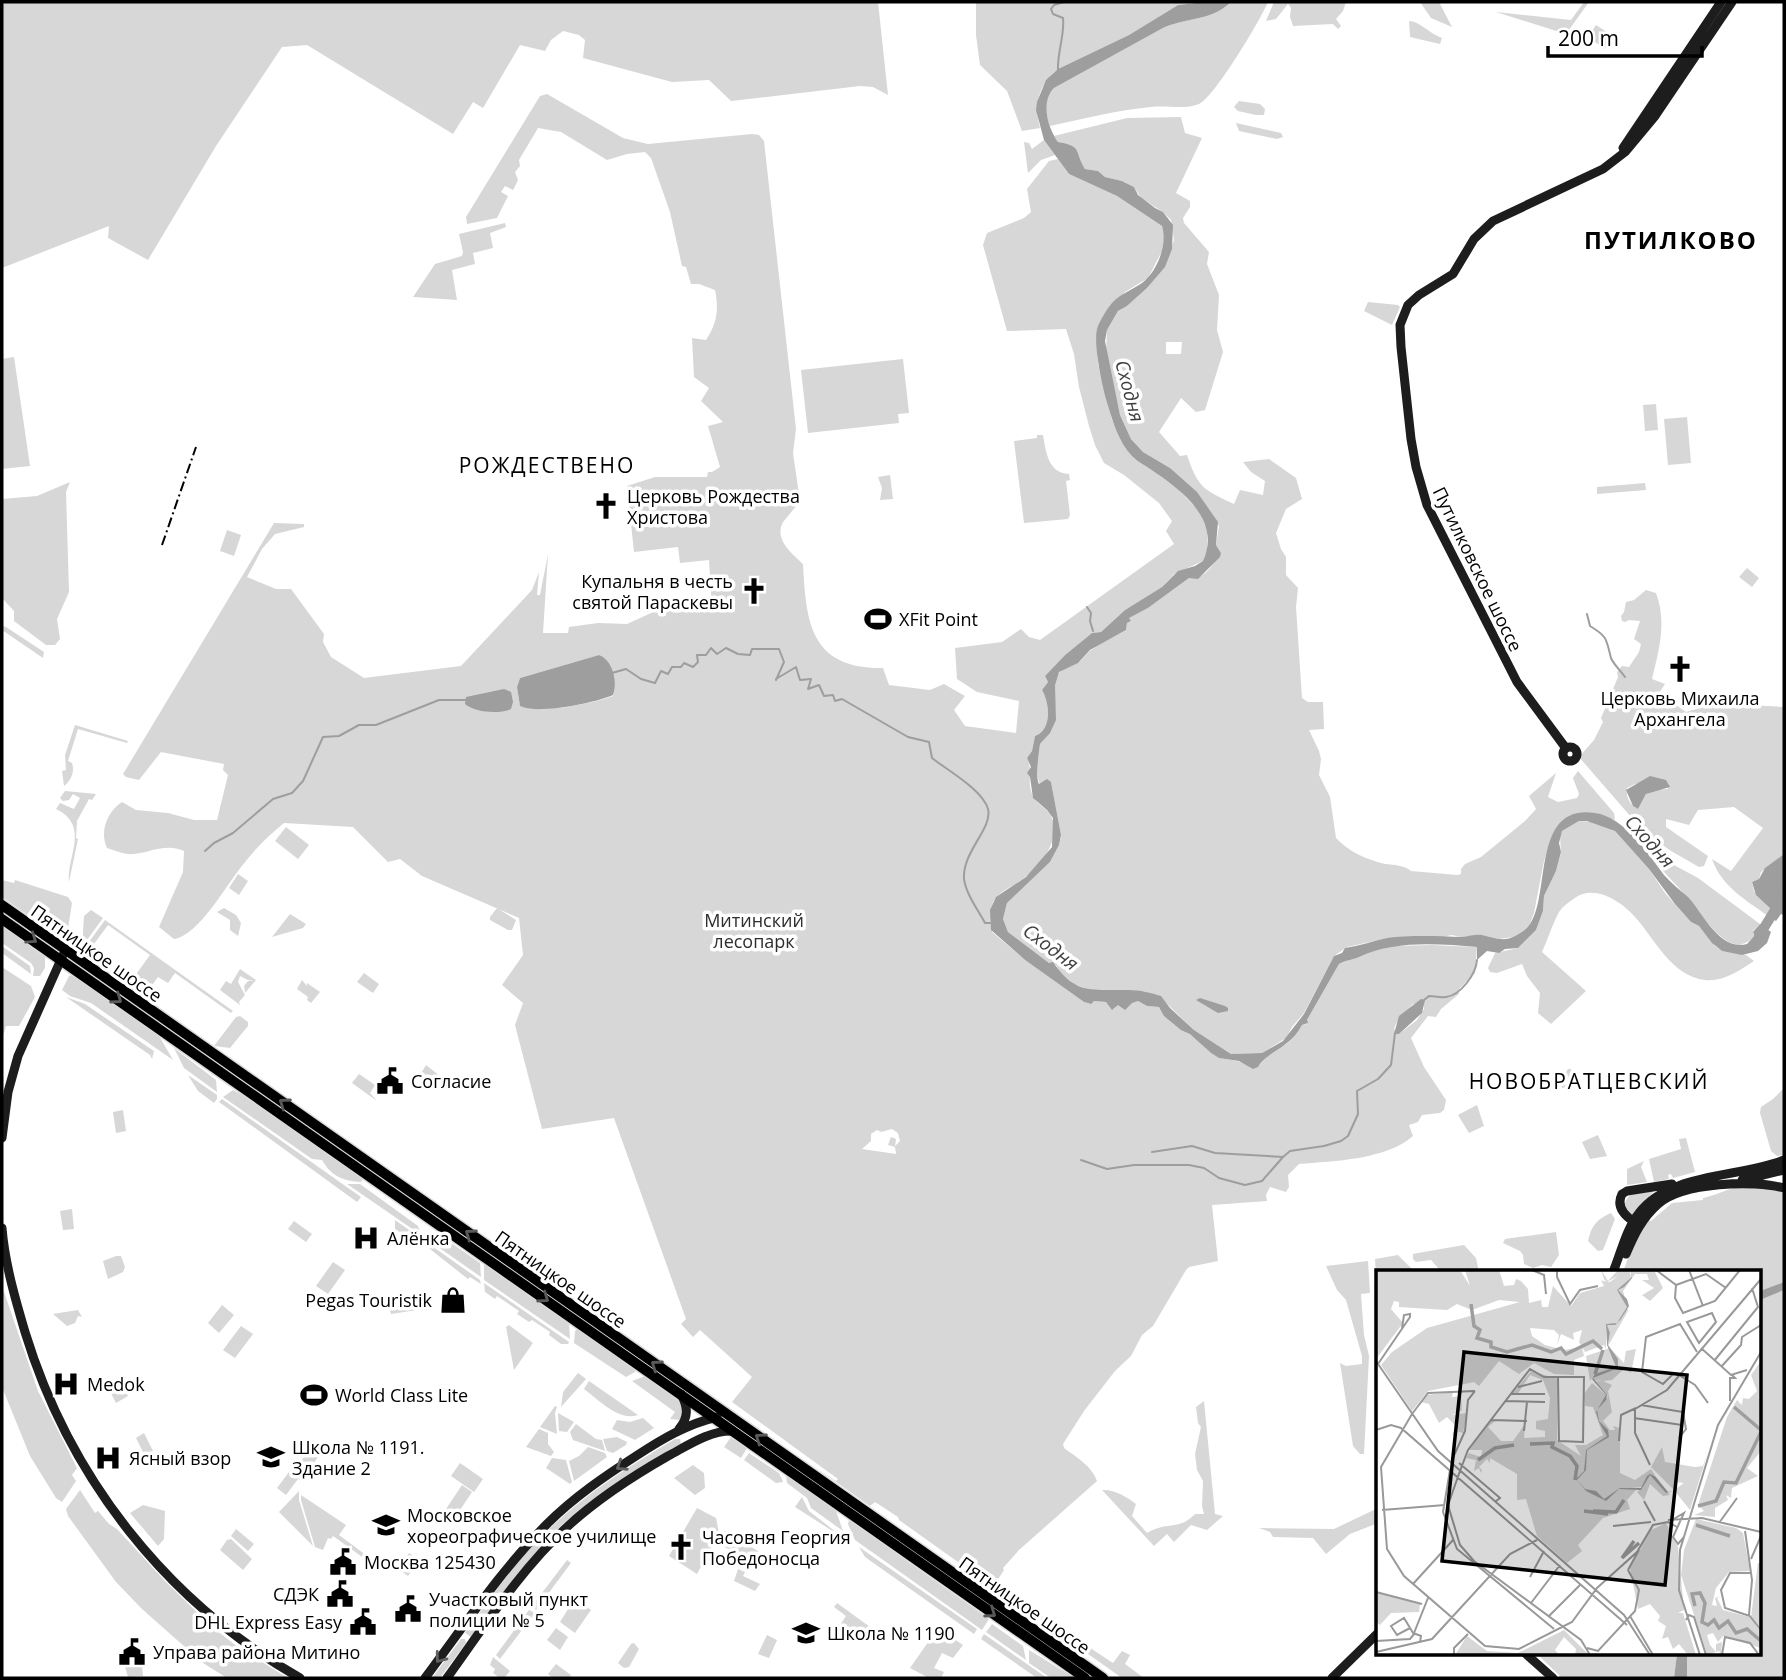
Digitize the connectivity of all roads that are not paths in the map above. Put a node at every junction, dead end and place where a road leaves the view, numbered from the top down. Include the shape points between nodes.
1 (1721, 2) edge
2 (1732, 2) edge
3 (1609, 165) junction
4 (1565, 747) dead end
5 (2, 905) edge
6 (2, 919) edge
7 (65, 954) junction
8 (2, 1138) edge
9 (1784, 1161) edge
10 (1784, 1170) edge
11 (1685, 1184) junction
12 (1720, 1185) junction
13 (1783, 1188) edge
14 (1644, 1218) junction
15 (1633, 1222) junction
16 (2, 1228) edge
17 (1614, 1270) edge
18 (1621, 1270) edge
19 (681, 1394) junction
20 (712, 1404) junction
21 (729, 1416) junction
22 (713, 1417) junction
23 (678, 1430) junction
24 (733, 1431) junction
25 (694, 1442) junction
26 (1376, 1635) edge
27 (1528, 1656) edge
28 (300, 1678) edge
29 (425, 1678) edge
30 (447, 1678) edge
31 (1085, 1678) edge
32 (1102, 1678) edge
33 (1332, 1678) edge
34 (1553, 1678) edge

1 - 3 main road, Путилковское шоссе
2 - 3 main road, Путилковское шоссе via 1642,133
3 - 4 main road, Путилковское шоссе via 1493,221 1474,239 1453,274 1408,305 1401,324 1411,439 1427,505 1517,682
5 - 7 main road, Пятницкое шоссе
6 -> 7 main road, Пятницкое шоссе
7 - 8 main road via 18,1056
7 -> 19 main road, Пятницкое шоссе
20 -> 7 main road, Пятницкое шоссе
9 - 11 main road
10 - 12 main road
11 - 15 main road via 1652,1199
11 - 15 main road via 1622,1194 1621,1208
12 - 13 main road via 1761,1183
12 - 14 main road via 1674,1195
14 - 15 main road
14 - 18 main road
15 - 17 main road
16 - 28 main road via 12,1288 38,1369 70,1443 98,1490 130,1534 191,1599 235,1637
19 - 22 main road, Пятницкое шоссе
19 - 23 main road via 688,1411
20 - 21 main road, Пятницкое шоссе
20 - 22 main road
21 - 22 main road
32 -> 21 main road, Пятницкое шоссе
22 - 23 main road
22 - 24 main road, Пятницкое шоссе
22 - 25 main road
23 -> 29 main road via 612,1471 549,1522
24 - 25 main road
24 -> 31 main road, Пятницкое шоссе
25 - 30 main road via 630,1479 565,1528 531,1564
26 - 33 main road
27 - 34 main road

